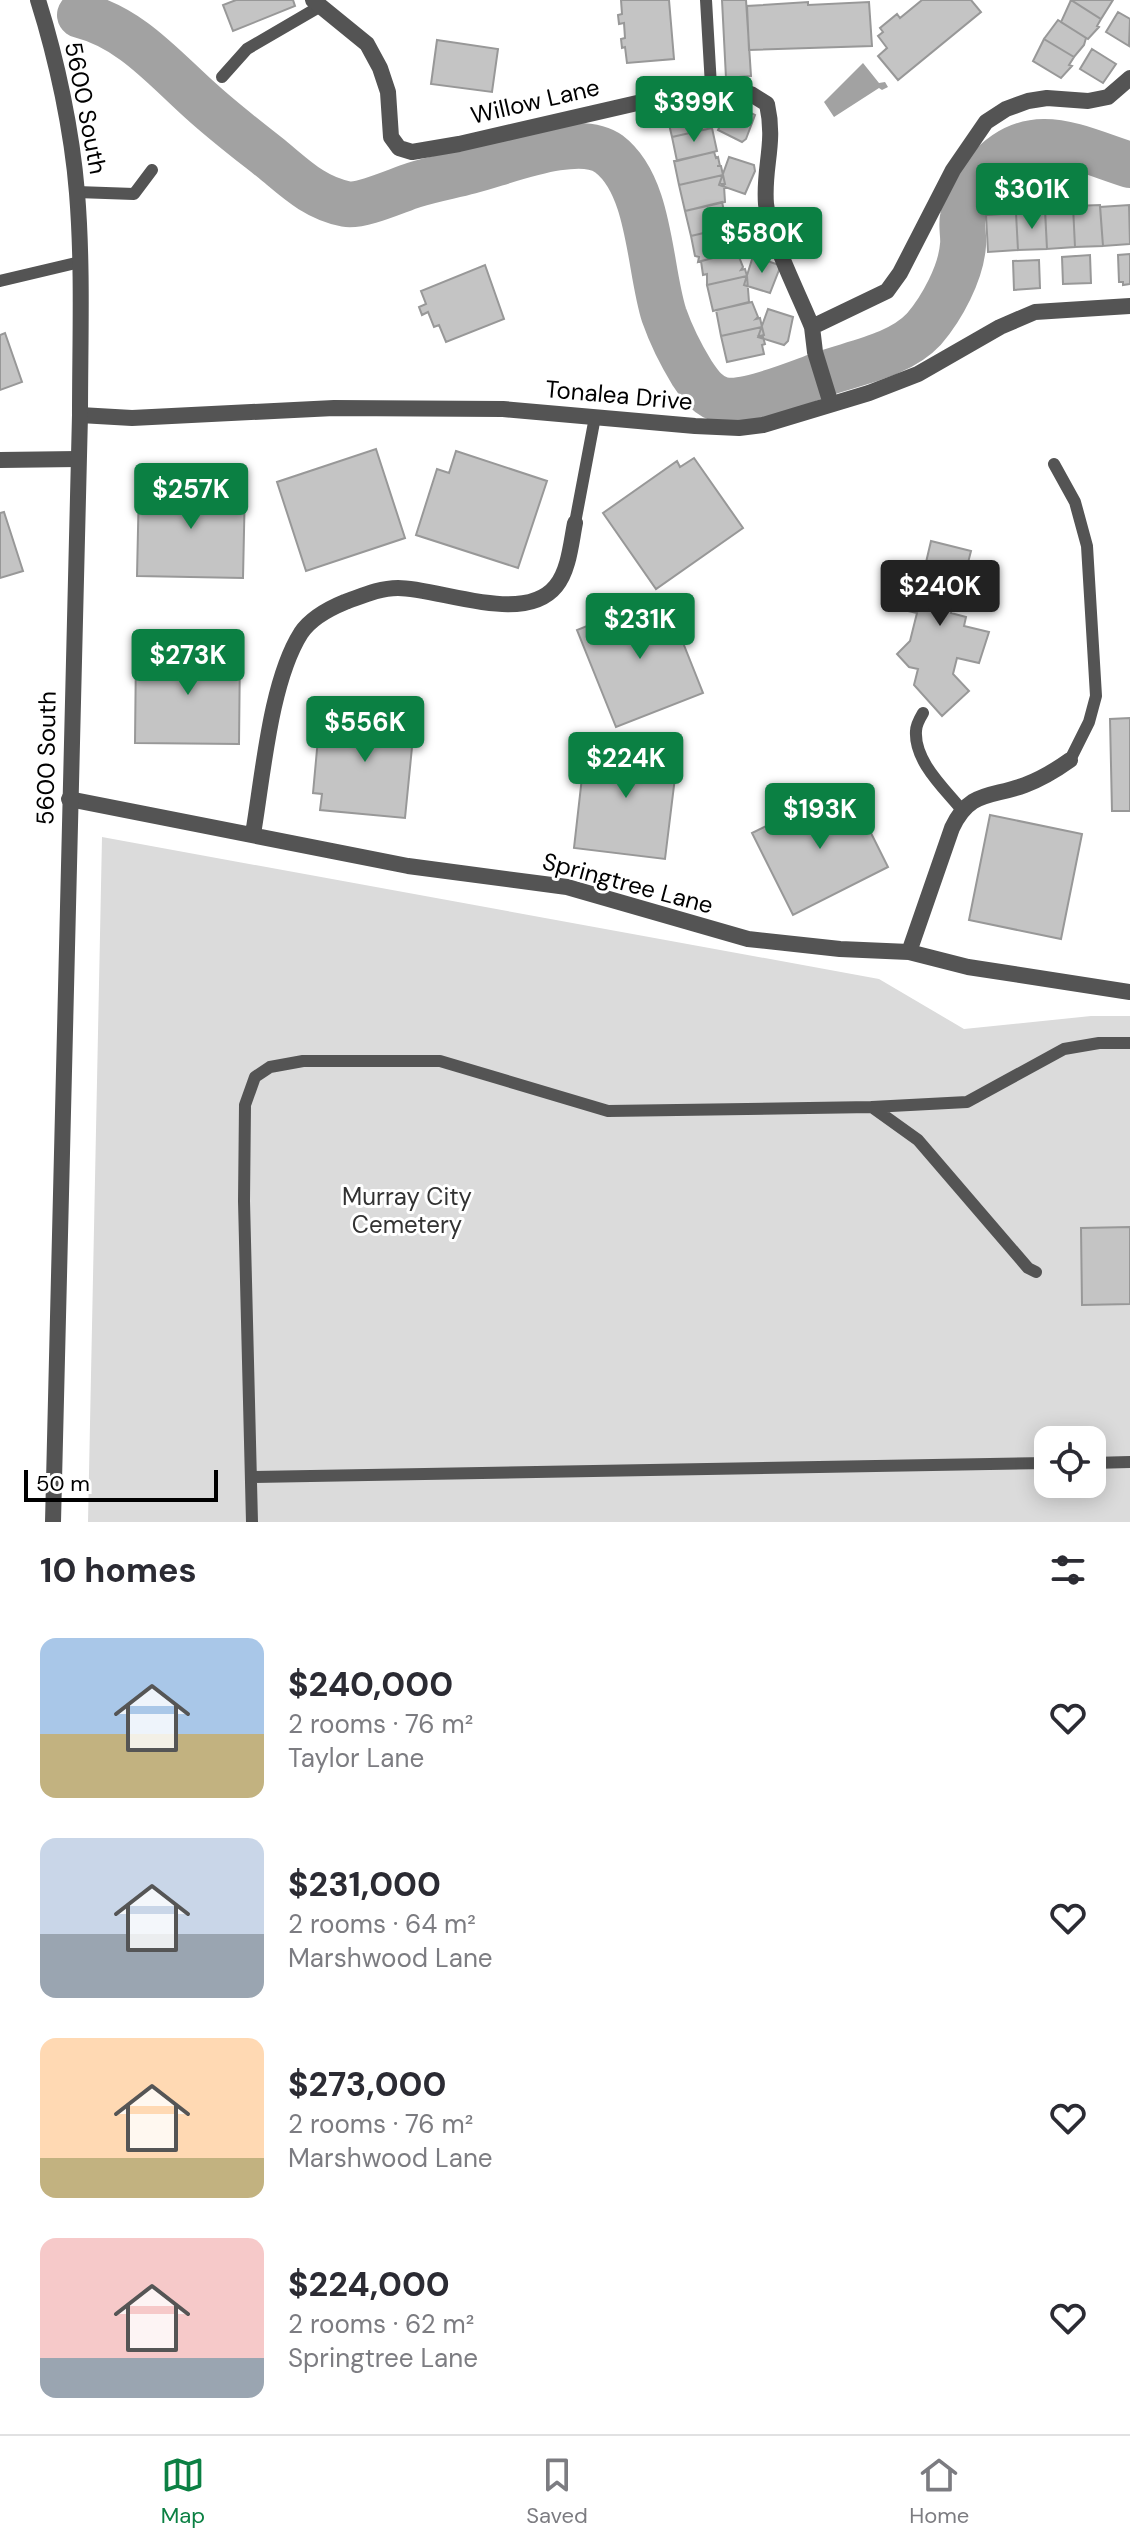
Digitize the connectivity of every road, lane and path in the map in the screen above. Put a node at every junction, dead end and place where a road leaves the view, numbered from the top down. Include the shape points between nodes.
1 (38, 0) edge
2 (706, 0) edge
3 (316, 4) edge
4 (222, 77) dead end
5 (1130, 78) edge
6 (711, 86) junction
7 (152, 170) dead end
8 (77, 192) junction
9 (80, 262) junction
10 (0, 281) edge
11 (1130, 306) edge
12 (812, 327) junction
13 (831, 404) junction
14 (80, 415) junction
15 (595, 417) junction
16 (78, 459) junction
17 (0, 460) edge
18 (1054, 464) dead end
19 (575, 523) joint
20 (923, 713) dead end
21 (1070, 760) joint
22 (69, 799) junction
23 (961, 809) junction
24 (253, 834) junction
25 (909, 952) junction
26 (1130, 992) edge
27 (1130, 1043) edge
28 (872, 1107) junction
29 (1036, 1272) dead end
30 (1130, 1462) edge
31 (1034, 1463) edge
32 (1106, 1463) edge
33 (251, 1477) junction
34 (53, 1522) edge
35 (252, 1522) edge

1 - 8 street, 5600 South via 61,93
2 - 6 lane
3 - 4 lane via 247,49
3 - 6 street, Willow Lane via 367,44 388,92 391,137 399,148 412,152
5 - 12 street via 1108,97 1028,101 986,122 953,170 887,291
6 - 12 street, Willow Lane via 751,94 767,104 772,144 766,205
7 - 8 lane via 134,194
8 - 9 street, 5600 South
9 - 10 lane
9 - 14 street, 5600 South
11 - 13 street, Tonalea Drive via 1035,312 918,374
12 - 13 street
13 - 15 street, Tonalea Drive via 739,428
14 - 15 street, Tonalea Drive via 171,418 334,408 503,409
14 - 16 street, 5600 South
15 - 19 lane
16 - 17 street
16 - 22 street, 5600 South
18 - 21 lane via 1075,502 1087,546 1096,696
19 - 24 street via 558,584 536,600 488,603 396,588 335,606 309,623 279,692
20 - 23 lane via 915,728 918,745 931,773
21 - 23 street via 1026,785 979,798
22 - 24 street, Springtree Lane
22 - 34 street, 5600 South
23 - 25 street
24 - 25 street, Springtree Lane via 408,866 567,887 748,939
25 - 26 street, Springtree Lane via 968,967
27 - 28 lane via 1064,1049 967,1102
28 - 29 lane via 918,1140
28 - 33 lane via 608,1111 440,1061 303,1061 270,1067 255,1077 245,1105
30 - 32 lane
31 - 33 lane
33 - 35 lane

